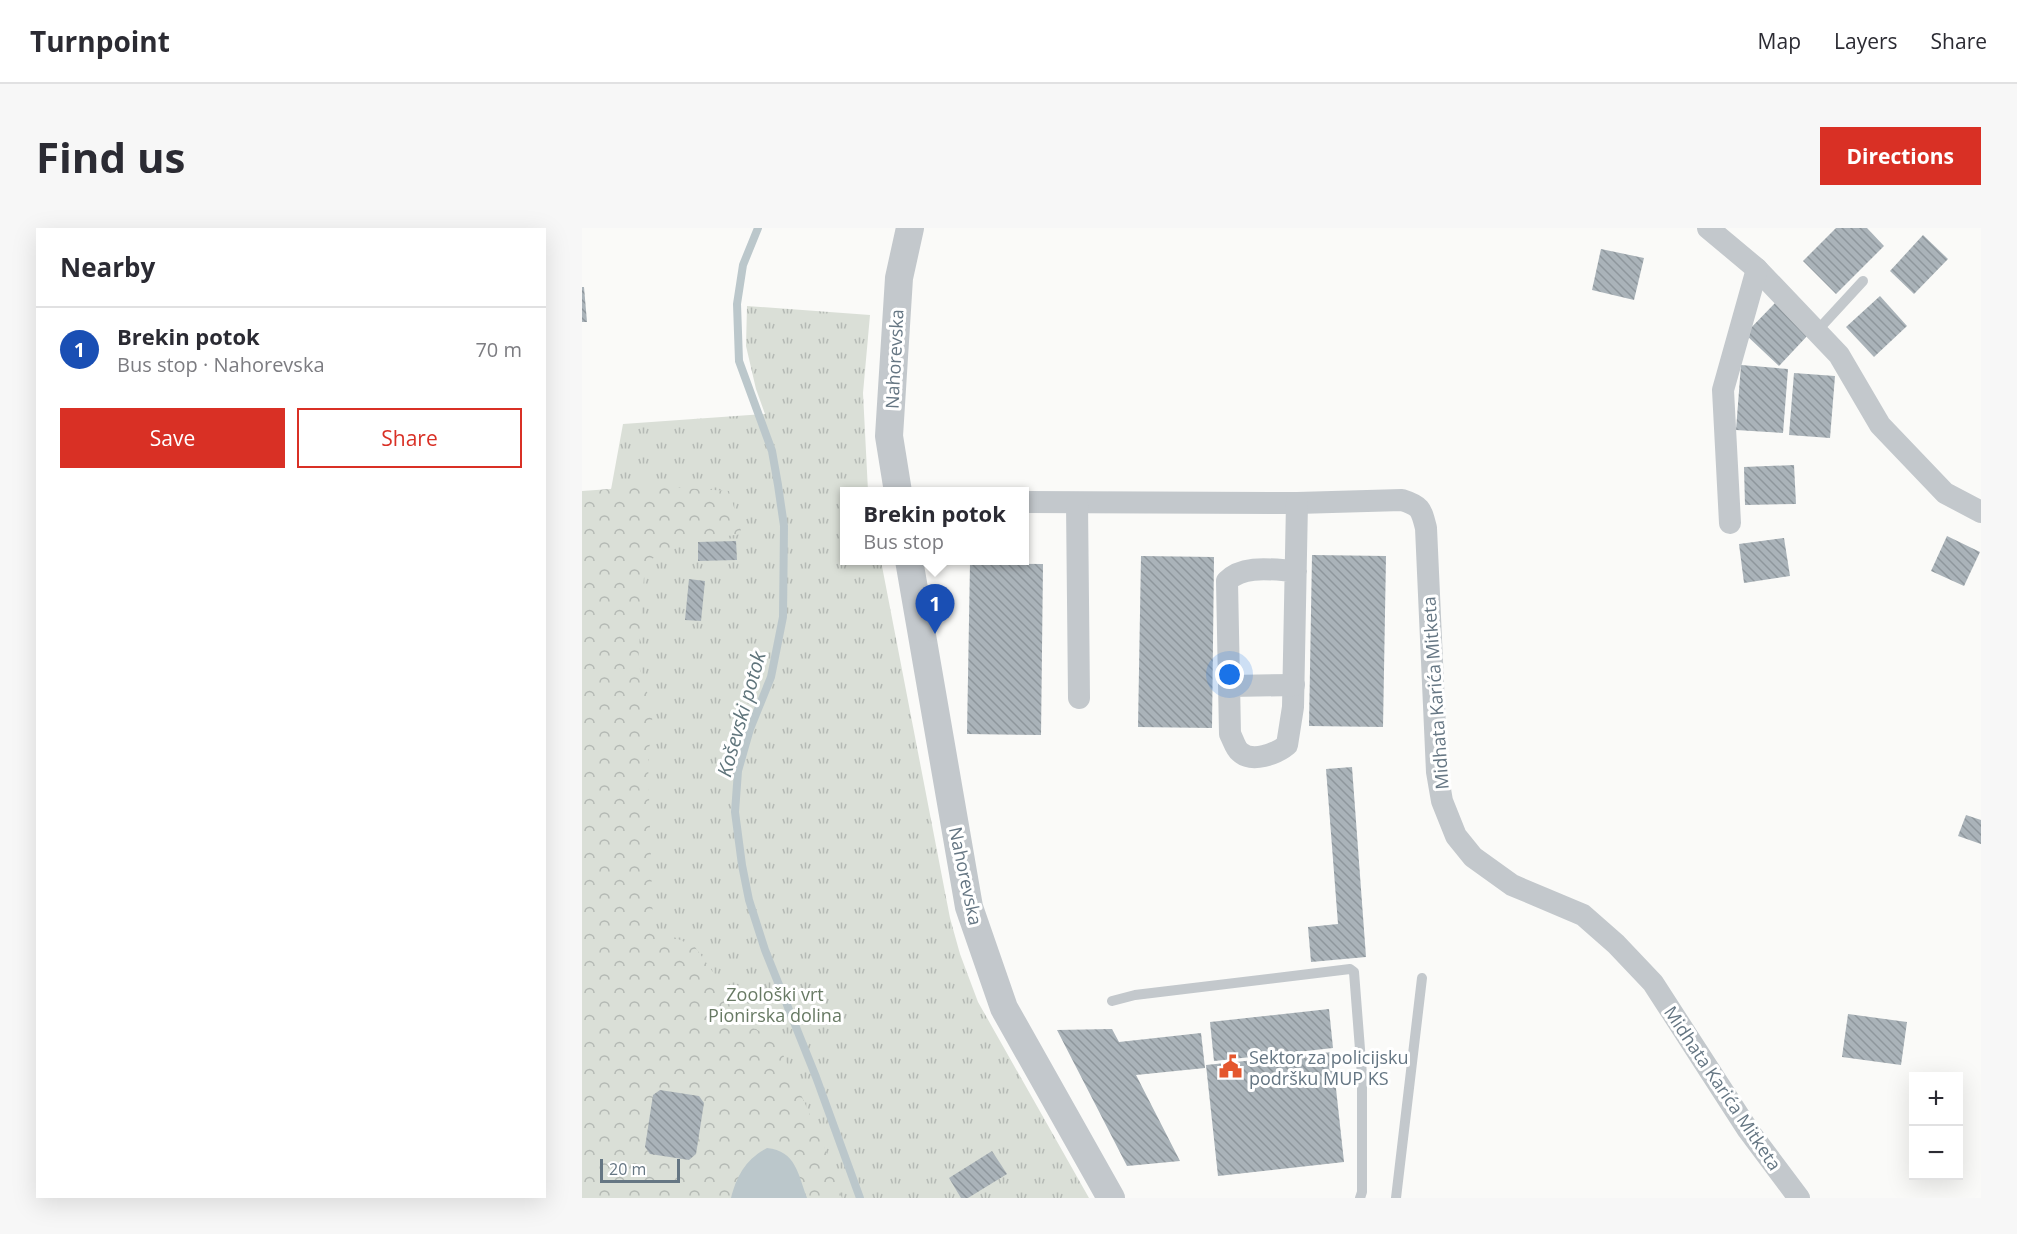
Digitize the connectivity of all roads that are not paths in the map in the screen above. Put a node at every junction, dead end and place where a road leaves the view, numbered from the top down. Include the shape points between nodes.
1 (910, 228) edge
2 (1708, 228) edge
3 (1756, 269) junction
4 (1863, 281) dead end
5 (1816, 332) junction
6 (897, 487) edge
7 (1029, 502) edge
8 (1077, 503) junction
9 (1297, 503) junction
10 (1981, 512) edge
11 (1730, 523) dead end
12 (910, 565) edge
13 (1296, 571) junction
14 (1294, 685) junction
15 (1230, 686) junction
16 (1079, 698) dead end
17 (1422, 978) dead end
18 (1112, 1001) dead end
19 (1111, 1198) edge
20 (1360, 1198) edge
21 (1396, 1198) edge
22 (1799, 1198) edge

1 - 6 street, Nahorevska via 899,278 889,436
2 - 3 street
3 - 5 street
3 - 11 street via 1723,390
4 - 5 lane
5 - 10 street via 1839,355 1880,425 1945,493
7 - 8 street, Midhata Karića Mitketa
8 - 9 street, Midhata Karića Mitketa
8 - 16 street
9 - 13 street
9 - 22 street, Midhata Karića Mitketa via 1402,500 1422,510 1437,772 1442,801 1456,836 1473,857 1512,885 1583,915 1653,983 1748,1130
12 - 19 street, Nahorevska via 969,907 1004,1008
13 - 14 street
13 - 15 street via 1254,570 1227,581
14 - 15 street
14 - 15 street via 1287,745 1271,755 1257,756 1239,751 1230,734
17 - 21 lane
18 - 20 lane via 1350,969 1354,972 1362,1075

